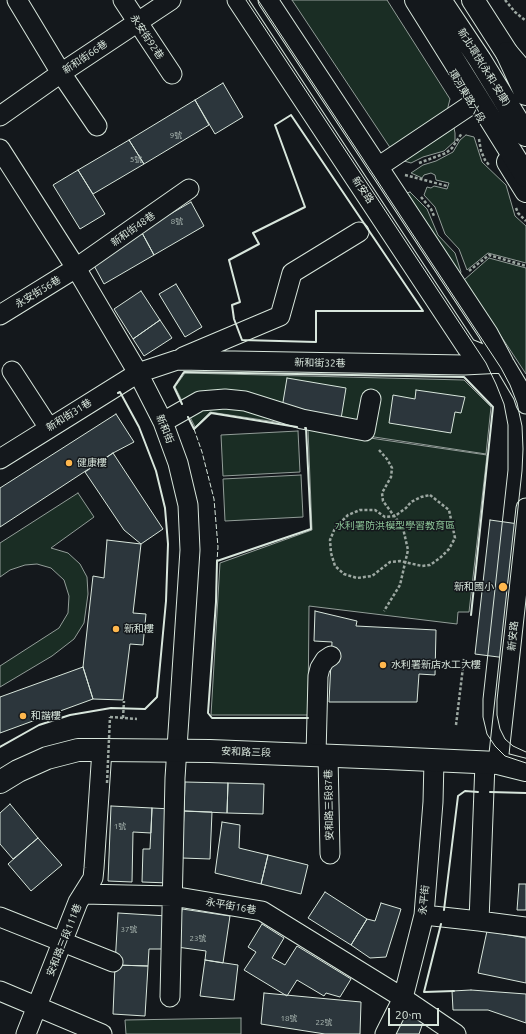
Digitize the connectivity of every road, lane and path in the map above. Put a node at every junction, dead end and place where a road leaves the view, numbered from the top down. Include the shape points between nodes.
1 (17, 0) edge
2 (123, 0) edge
3 (171, 0) edge
4 (237, 0) edge
5 (268, 0) edge
6 (409, 0) edge
7 (416, 0) edge
8 (440, 0) edge
9 (473, 0) edge
10 (505, 0) edge
11 (526, 21) edge
12 (137, 22) junction
13 (507, 52) junction
14 (61, 73) junction
15 (172, 74) dead end
16 (526, 75) edge
17 (526, 94) edge
18 (472, 104) junction
19 (0, 116) edge
20 (97, 126) dead end
21 (464, 127) dead end
22 (526, 136) edge
23 (0, 149) edge
24 (378, 166) junction
25 (412, 166) dead end
26 (526, 176) edge
27 (404, 179) dead end
28 (447, 186) dead end
29 (189, 189) dead end
30 (526, 191) edge
31 (419, 193) dead end
32 (435, 221) dead end
33 (359, 232) dead end
34 (526, 266) edge
35 (76, 268) junction
36 (465, 275) dead end
37 (0, 315) edge
38 (177, 360) junction
39 (504, 363) junction
40 (12, 371) dead end
41 (138, 373) junction
42 (371, 399) dead end
43 (526, 404) edge
44 (163, 422) junction
45 (49, 428) junction
46 (379, 450) dead end
47 (0, 459) edge
48 (526, 508) edge
49 (395, 516) junction
50 (405, 562) junction
51 (384, 611) dead end
52 (331, 656) dead end
53 (464, 659) dead end
54 (124, 701) dead end
55 (123, 718) junction
56 (137, 719) dead end
57 (456, 725) dead end
58 (102, 750) junction
59 (177, 751) junction
60 (526, 753) edge
61 (322, 755) junction
62 (434, 760) junction
63 (492, 763) junction
64 (526, 770) edge
65 (0, 782) edge
66 (107, 783) dead end
67 (330, 854) dead end
68 (83, 894) junction
69 (172, 896) junction
70 (424, 915) junction
71 (0, 917) edge
72 (479, 921) junction
73 (526, 927) edge
74 (63, 942) junction
75 (113, 962) dead end
76 (0, 991) edge
77 (170, 997) dead end
78 (403, 998) junction
79 (37, 1006) junction
80 (450, 1033) edge
81 (26, 1034) edge
82 (102, 1034) edge
83 (385, 1034) edge

1 - 14 street
2 - 12 street, 永安街92巷
3 - 12 street, 新和街66巷
4 - 39 street, 新安路 via 467,348
5 - 24 street
6 - 18 main road, 環河東路六段
7 - 26 main road
8 - 22 main road, 新北環快(永和-安康)
9 - 13 main road
10 - 11 path
12 - 14 street, 新和街66巷
12 - 15 street, 永安街92巷
13 - 16 main road
13 - 17 main road
14 - 19 street, 新和街66巷
14 - 20 street
18 - 24 street
18 - 30 main road, 環河東路六段
21 - 25 path via 452,148 436,158
23 - 35 street, 新和街
24 - 39 street via 488,333
27 - 28 path via 405,173
29 - 35 street, 新和街48巷
31 - 32 path via 431,209
33 - 38 street via 292,273 280,316
34 - 36 path via 489,256
35 - 37 street, 永安街56巷
35 - 41 street, 新和街
38 - 39 street, 新和街32巷 via 464,365
38 - 41 street, 新和街32巷
39 - 43 street
40 - 45 street
41 - 44 street, 新和街
41 - 45 street, 新和街31巷
42 - 44 street via 365,431 302,419 245,401 225,399 200,401
44 - 59 street, 新和街 via 178,463 188,505 190,550
45 - 47 street, 新和街31巷
46 - 49 path via 392,468 391,477 382,492 383,501
48 - 63 street, 新安路
49 - 50 path via 403,528 406,540 408,550
49 - 50 path via 411,502 430,495 449,510 453,524 455,538 440,558 430,565 422,566
49 - 50 path via 385,517 375,510 360,510 348,515 335,528 330,540 331,553 336,566 344,574 357,578 372,576 390,562
50 - 51 path via 400,585
52 - 61 street, 安和路三段87巷 via 325,660 318,676
53 - 57 path
54 - 55 path
55 - 56 path
55 - 66 path, bridge via 110,717
58 - 59 main road, 安和路三段
58 - 65 main road, 安和路三段 via 78,750 47,758
58 - 68 street, 安和路三段111巷 via 93,878
59 - 61 main road, 安和路三段
59 - 69 street, 新和街
60 - 63 main road, 安和路三段
61 - 62 main road, 安和路三段
61 - 67 street, 安和路三段87巷
62 - 63 main road, 安和路三段
62 - 70 street, 永平街
63 - 64 main road, 安和路三段
63 - 72 street, 新安路
68 - 69 street, 永平街16巷
68 - 74 street, 安和路三段111巷
69 - 77 street, 新和街
69 - 78 street, 永平街16巷 via 262,911
70 - 72 street
70 - 78 street, 永平街
71 - 74 street
72 - 73 street
74 - 75 street
74 - 79 street, 安和路三段111巷
76 - 79 street
78 - 80 street, 永平街16巷
78 - 83 street, 永平街
79 - 81 street, 安和路三段111巷
79 - 82 street

